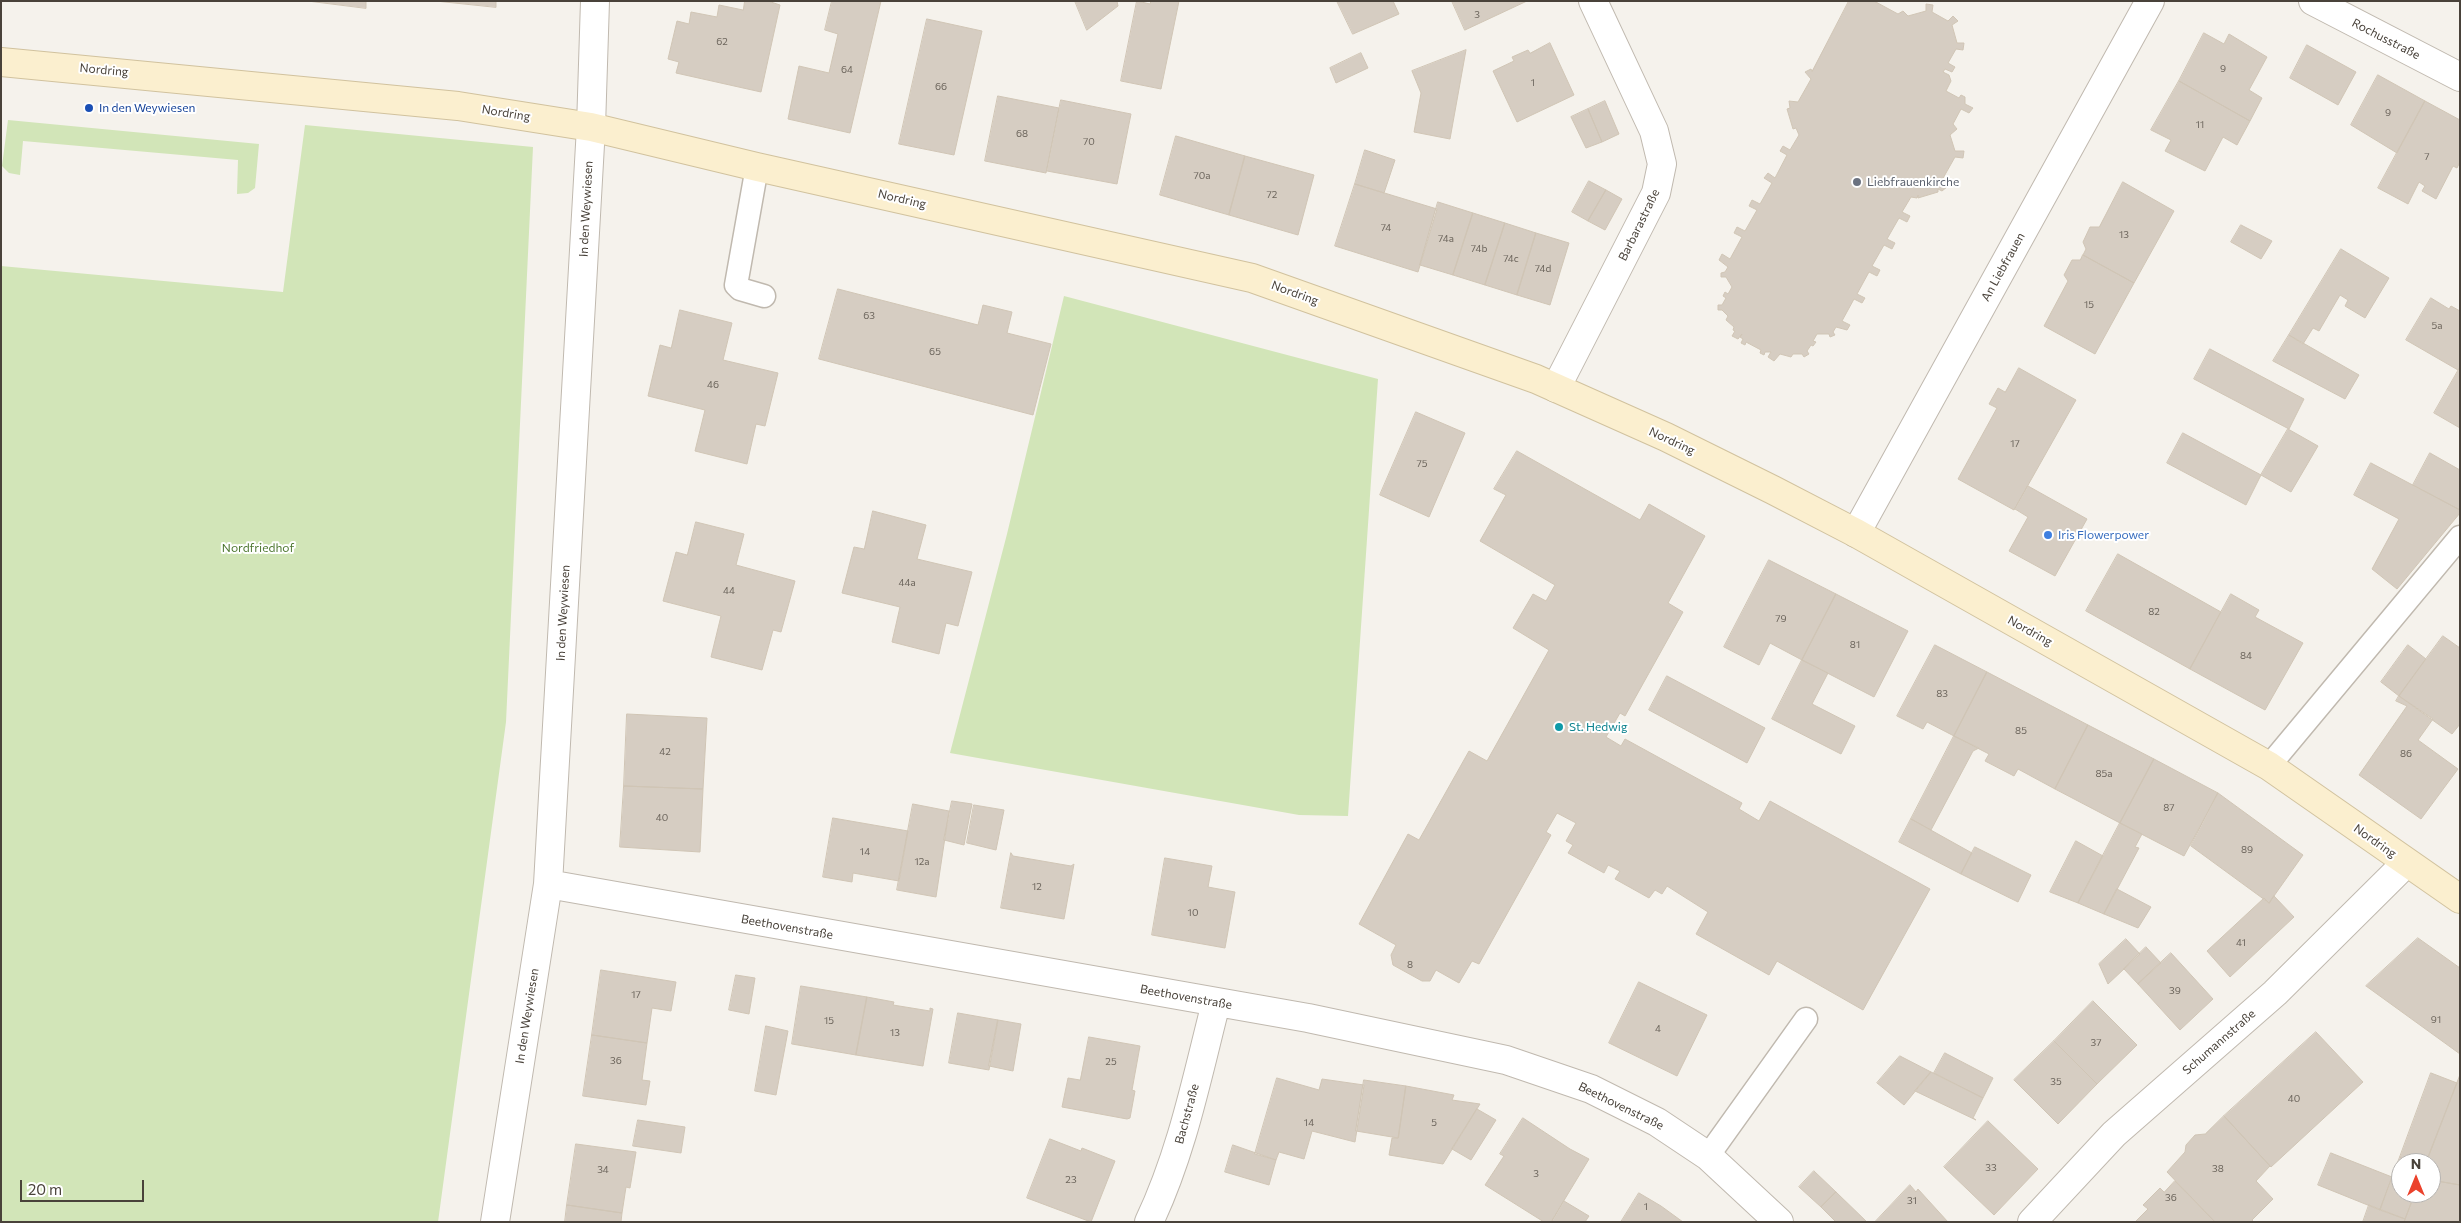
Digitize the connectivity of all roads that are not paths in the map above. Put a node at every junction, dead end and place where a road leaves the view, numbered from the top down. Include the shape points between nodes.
1 (1593, 1) edge
2 (2150, 1) edge
3 (2312, 1) edge
4 (602, 4) edge
5 (1, 62) edge
6 (2460, 77) edge
7 (591, 127) junction
8 (757, 167) junction
9 (764, 296) dead end
10 (1556, 388) junction
11 (1856, 533) junction
12 (2460, 537) edge
13 (2269, 766) junction
14 (2406, 862) junction
15 (548, 884) junction
16 (2460, 899) edge
17 (1216, 1003) junction
18 (1806, 1020) dead end
19 (1708, 1156) junction
20 (494, 1222) edge
21 (1149, 1222) edge
22 (1779, 1222) edge
23 (2032, 1222) edge

1 - 10 street, Barbarastraße via 1654,130 1662,164 1656,193
2 - 11 street, An Liebfrauen
3 - 6 street, Rochusstraße
4 - 7 street, In den Weywiesen
5 - 7 street, Nordring via 458,106
7 - 8 street, Nordring
7 - 15 street, In den Weywiesen
8 - 9 lane via 736,285
8 - 10 street, Nordring via 1252,278
10 - 11 street, Nordring via 1666,437
11 - 13 street, Nordring
12 - 13 lane
13 - 14 street, Nordring
14 - 16 street, Nordring
14 - 23 street, Schumannstraße via 2275,993 2114,1134
15 - 17 street, Beethovenstraße
15 - 20 street, In den Weywiesen
17 - 19 street, Beethovenstraße via 1308,1018 1506,1060 1591,1089 1657,1122
17 - 21 street, Bachstraße via 1177,1150
18 - 19 lane
19 - 22 street, Beethovenstraße

